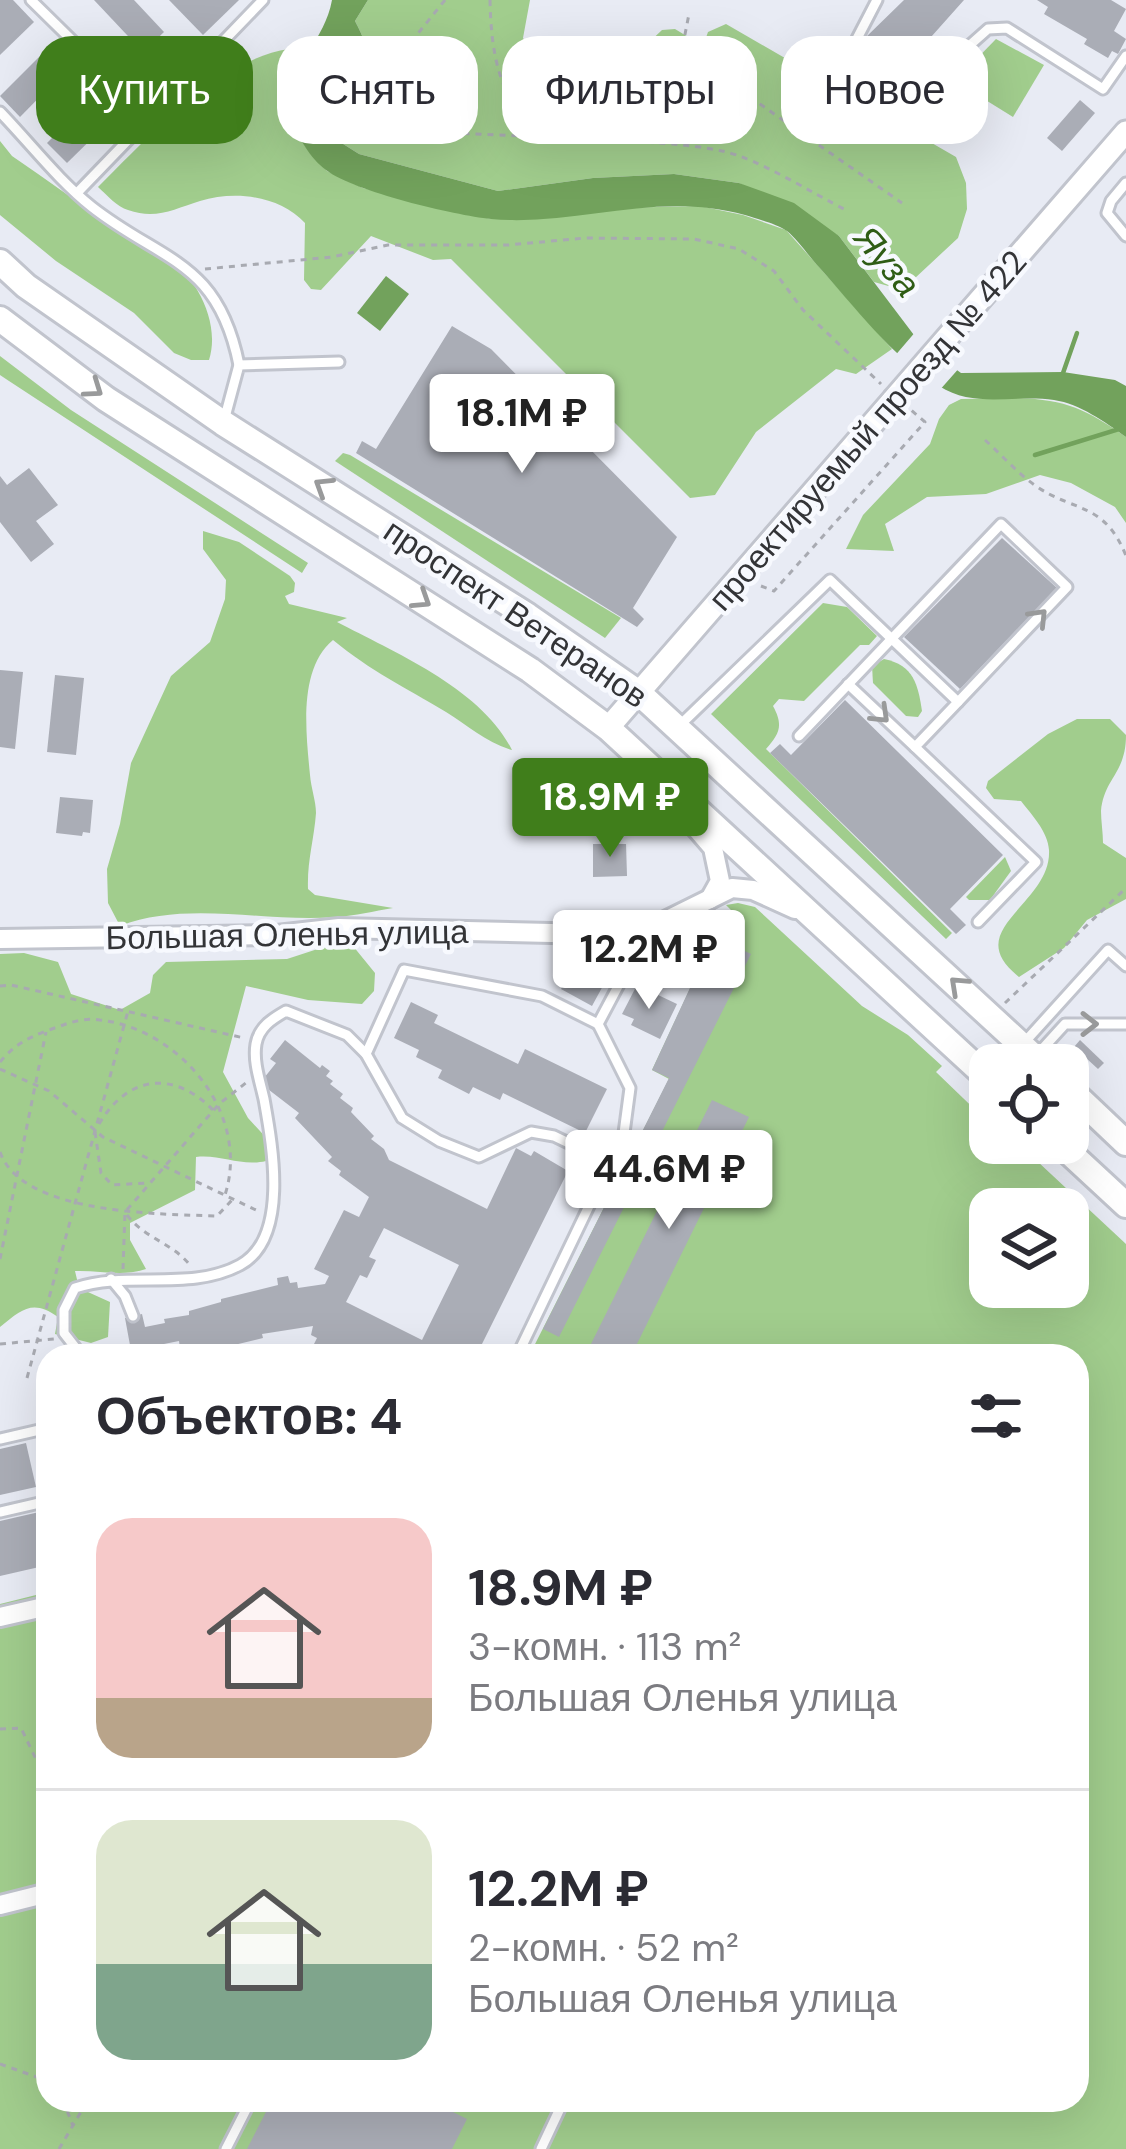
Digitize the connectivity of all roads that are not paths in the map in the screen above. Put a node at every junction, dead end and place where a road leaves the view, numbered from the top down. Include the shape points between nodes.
1 (32, 0) edge
2 (263, 0) edge
3 (877, 0) edge
4 (68, 36) edge
5 (1126, 56) edge
6 (0, 112) edge
7 (1126, 131) edge
8 (1126, 183) edge
9 (77, 193) junction
10 (1126, 236) edge
11 (0, 262) edge
12 (0, 319) edge
13 (340, 362) dead end
14 (239, 365) junction
15 (223, 423) junction
16 (891, 639) junction
17 (848, 684) junction
18 (639, 693) junction
19 (958, 702) junction
20 (679, 726) junction
21 (614, 734) junction
22 (799, 736) dead end
23 (915, 747) junction
24 (710, 899) junction
25 (820, 921) junction
26 (978, 922) dead end
27 (637, 935) junction
28 (0, 939) edge
29 (1126, 966) edge
30 (598, 1024) junction
31 (1126, 1024) edge
32 (1020, 1044) edge
33 (1041, 1044) edge
34 (1045, 1044) edge
35 (366, 1054) junction
36 (969, 1060) edge
37 (1089, 1108) edge
38 (1126, 1142) edge
39 (610, 1163) junction
40 (1082, 1164) edge
41 (1126, 1205) edge
42 (117, 1279) junction
43 (133, 1316) dead end
44 (73, 1344) edge
45 (523, 1344) edge
46 (36, 1431) edge
47 (0, 1439) edge
48 (36, 1504) edge
49 (0, 1512) edge
50 (36, 1609) edge
51 (0, 1617) edge
52 (36, 1897) edge
53 (0, 1905) edge
54 (245, 2112) edge
55 (558, 2112) edge
56 (226, 2149) edge
57 (541, 2149) edge

1 - 4 lane
2 - 9 lane
3 - 5 lane via 848,56 852,69 902,98 988,29 1007,28 1102,88
6 - 9 lane
7 - 18 street, проектируемый проезд № 422, bridge
8 - 10 lane via 1107,213
9 - 14 lane via 191,270 235,340
11 - 15 main road, проспект Ветеранов
12 -> 21 main road, проспект Ветеранов via 106,399 530,670
13 - 14 lane
14 - 15 lane
18 -> 15 main road, проспект Ветеранов
16 - 17 lane
16 - 19 lane
19 -> 16 lane via 1067,587 1001,524
16 - 20 lane via 830,580
17 - 22 lane
17 -> 23 lane
18 - 20 main road, проспект Ветеранов
18 - 21 street, проектируемый проезд № 422
19 - 23 lane
32 -> 20 main road, проспект Ветеранов
21 - 24 street via 713,848 720,881
21 - 25 main road, проспект Ветеранов
23 - 26 lane via 1036,862
24 - 25 street via 753,890
24 - 27 street, Большая Оленья улица
25 - 36 main road, проспект Ветеранов
27 - 28 street, Большая Оленья улица via 340,928
27 - 30 lane
29 - 33 lane via 1108,950
30 - 35 lane via 542,996 404,970
30 - 39 lane via 630,1088
34 -> 31 lane via 1065,1024
35 - 39 lane via 402,1118 439,1141 479,1157 532,1132
35 - 42 lane via 346,1035 286,1011 268,1022 256,1040 275,1186 265,1239 246,1262 224,1272
37 - 38 main road
39 - 45 lane
40 - 41 main road
42 - 43 lane
42 - 44 lane via 75,1288 64,1310
46 - 47 lane
48 - 49 lane
50 - 51 street
52 - 53 street
54 - 56 lane
55 - 57 lane

